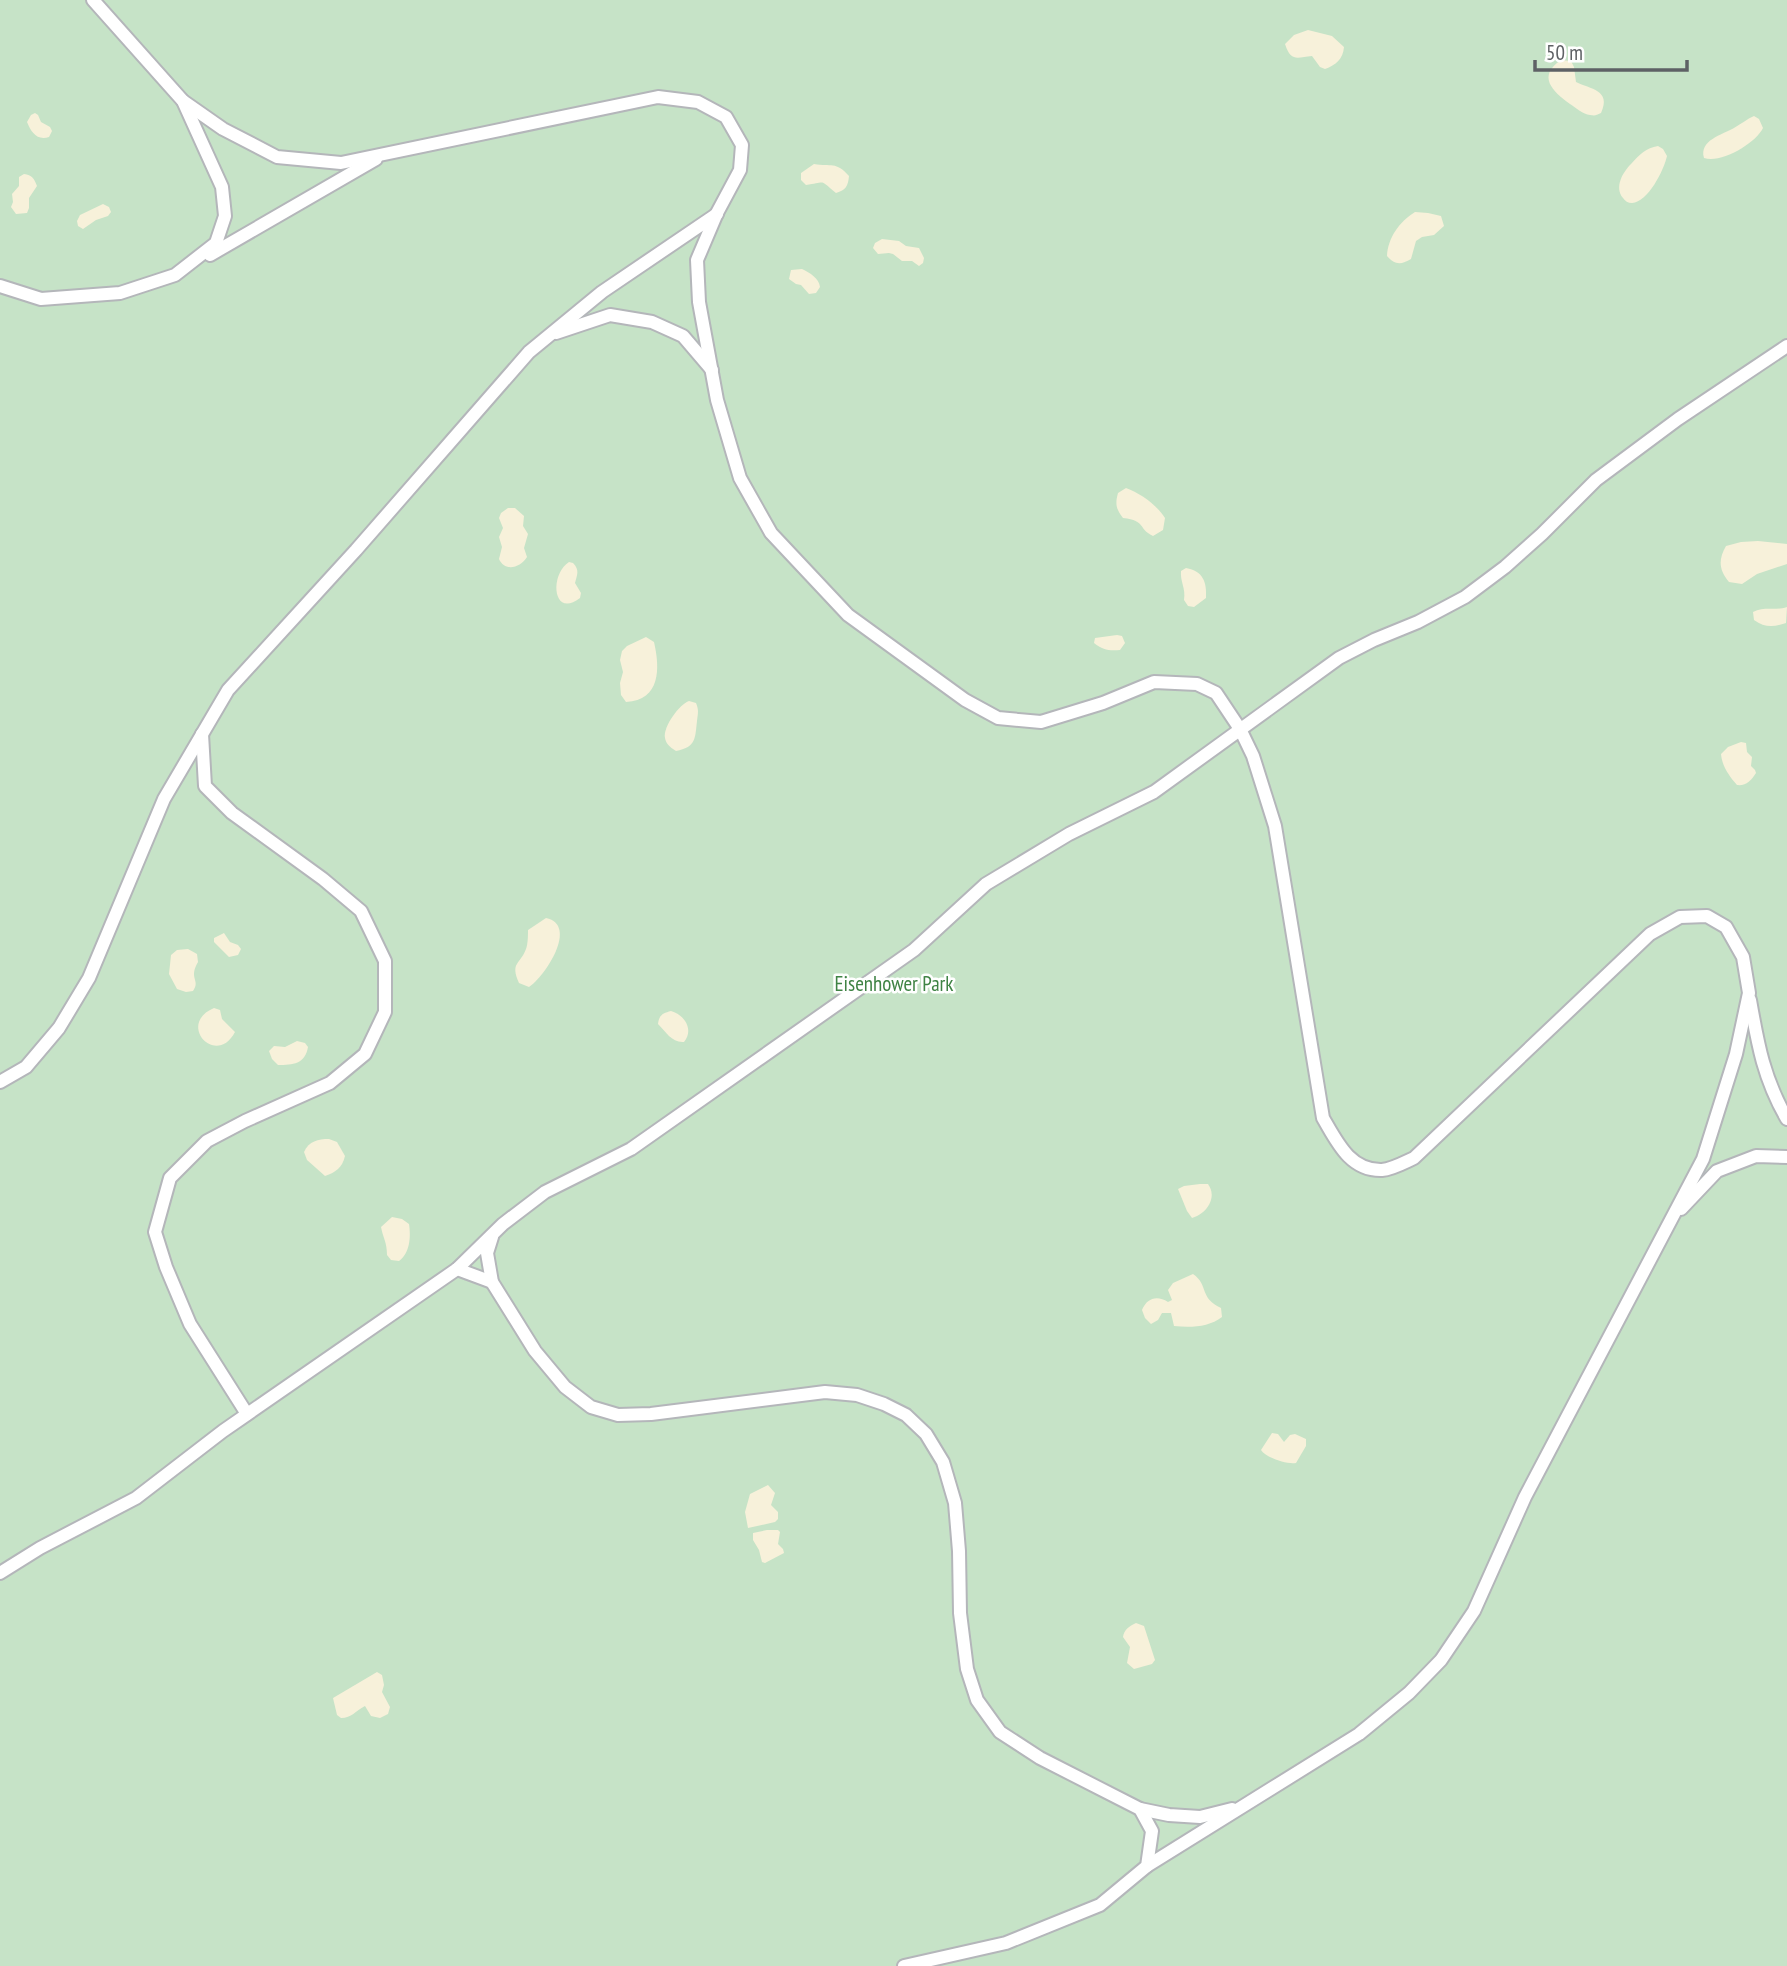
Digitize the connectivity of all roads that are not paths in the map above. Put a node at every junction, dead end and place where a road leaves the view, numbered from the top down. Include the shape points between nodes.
1 (93, 0) edge
2 (183, 101) junction
3 (385, 154) junction
4 (718, 213) junction
5 (174, 275) junction
6 (0, 286) edge
7 (549, 335) junction
8 (1787, 346) edge
9 (712, 370) junction
10 (1240, 729) junction
11 (202, 733) junction
12 (1749, 993) junction
13 (0, 1082) edge
14 (1787, 1119) edge
15 (1787, 1157) edge
16 (1669, 1222) junction
17 (493, 1234) junction
18 (457, 1269) junction
19 (492, 1282) junction
20 (247, 1414) junction
21 (0, 1573) edge
22 (1243, 1807) junction
23 (1140, 1809) junction
24 (1147, 1866) junction
25 (904, 1966) edge

1 - 2 lane
2 - 3 lane via 223,129 277,156 341,163
2 - 5 lane via 222,187 225,216 216,243
3 - 4 lane via 658,97 698,102 726,117 742,145 740,170
3 - 5 lane
4 - 7 lane via 601,292
4 - 9 lane via 697,260 699,302
5 - 6 lane via 120,293 41,299
7 - 9 lane via 610,315 652,322 683,336
7 - 11 lane via 228,690
8 - 10 lane via 1596,480 1542,534 1465,597 1339,658
9 - 10 lane via 740,478 771,533 848,615 965,700 998,718 1041,722 1154,682 1197,684 1216,693
10 - 12 lane via 1275,826 1323,1118 1340,1148 1362,1168 1385,1170 1414,1158 1650,934 1680,917 1707,916 1726,927 1743,957
10 - 17 lane via 1154,792 1069,834 986,884 914,950 631,1149 545,1192
11 - 13 lane via 164,799 89,978 59,1028 26,1067
11 - 20 lane via 205,786 232,813 361,911 385,961 385,1012 365,1054 330,1083 207,1141 170,1178 155,1232 166,1267 190,1324
12 - 14 lane via 1759,1054
12 - 16 lane via 1736,1054 1703,1159
15 - 16 lane via 1756,1156 1717,1171
16 - 22 lane via 1525,1497 1474,1611 1441,1660 1359,1734
17 - 18 lane
17 - 19 lane via 487,1253
18 - 19 lane
18 - 20 lane
19 - 23 lane via 535,1351 565,1387 591,1407 618,1415 651,1414 825,1392 857,1395 906,1415 926,1434 943,1462 955,1503 961,1625 967,1670 977,1700 1000,1732 1040,1758
20 - 21 lane via 136,1497
22 - 23 lane via 1200,1817
22 - 24 lane
23 - 24 lane via 1152,1831
24 - 25 lane via 1100,1905 1006,1943

